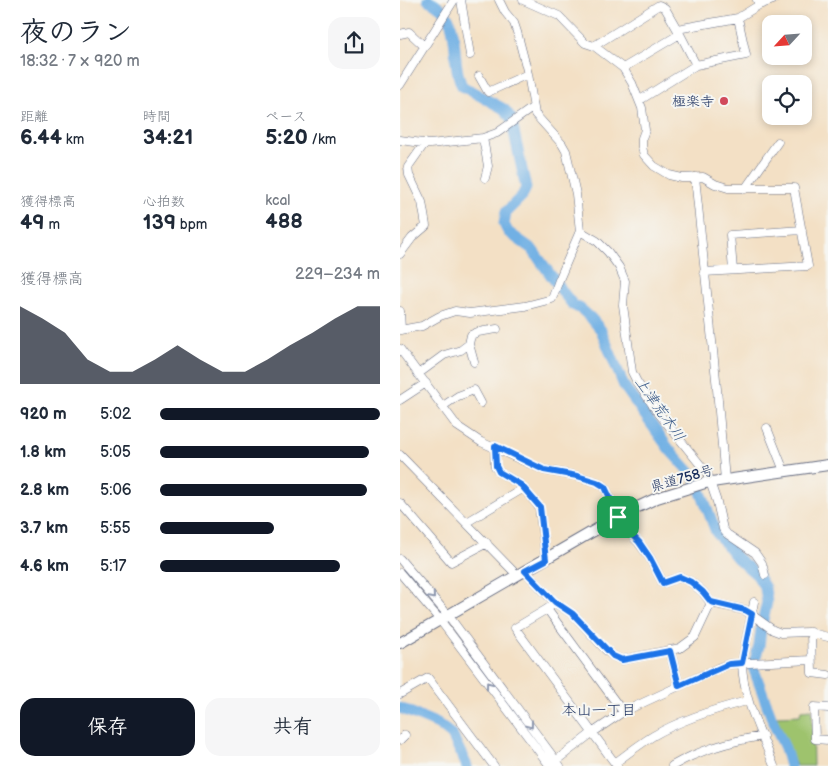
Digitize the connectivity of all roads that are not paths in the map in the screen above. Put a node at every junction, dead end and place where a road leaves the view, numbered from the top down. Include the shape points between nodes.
1 (461, 0) edge
2 (499, 0) edge
3 (523, 0) edge
4 (773, 0) edge
5 (451, 1) edge
6 (758, 3) edge
7 (738, 18) junction
8 (679, 32) junction
9 (400, 34) edge
10 (424, 46) junction
11 (594, 46) junction
12 (470, 55) dead end
13 (696, 65) junction
14 (623, 68) junction
15 (528, 74) junction
16 (479, 76) dead end
17 (400, 85) edge
18 (640, 100) junction
19 (532, 108) junction
20 (483, 138) junction
21 (400, 140) edge
22 (778, 142) dead end
23 (425, 143) junction
24 (695, 177) junction
25 (485, 178) dead end
26 (745, 189) junction
27 (802, 230) junction
28 (580, 231) junction
29 (400, 254) edge
30 (733, 270) junction
31 (704, 272) junction
32 (400, 311) edge
33 (497, 329) dead end
34 (400, 330) edge
35 (469, 344) junction
36 (400, 349) edge
37 (474, 362) dead end
38 (418, 374) junction
39 (426, 383) junction
40 (400, 400) edge
41 (481, 403) dead end
42 (443, 406) junction
43 (767, 428) dead end
44 (495, 446) junction
45 (400, 455) edge
46 (828, 465) edge
47 (784, 471) junction
48 (725, 480) junction
49 (708, 482) junction
50 (524, 488) junction
51 (400, 503) edge
52 (618, 517) junction
53 (467, 522) junction
54 (487, 543) junction
55 (400, 559) edge
56 (546, 560) junction
57 (400, 573) edge
58 (521, 573) junction
59 (764, 576) dead end
60 (555, 602) junction
61 (711, 602) junction
62 (754, 602) dead end
63 (548, 609) junction
64 (753, 615) junction
65 (444, 618) junction
66 (811, 632) junction
67 (828, 637) edge
68 (400, 643) edge
69 (670, 651) junction
70 (811, 660) junction
71 (745, 663) junction
72 (828, 675) edge
73 (679, 686) junction
74 (400, 694) edge
75 (747, 701) junction
76 (828, 708) edge
77 (624, 712) junction
78 (592, 733) junction
79 (763, 736) junction
80 (828, 740) edge
81 (616, 764) edge
82 (553, 765) edge
83 (494, 766) edge
84 (672, 766) edge
85 (774, 766) edge

1 - 12 street
2 - 15 street via 514,23
3 - 11 street via 559,16 585,43
4 - 6 street
5 - 10 street
6 - 7 street
7 - 8 street
7 - 13 street via 746,55
8 - 11 street via 660,5
8 - 13 street
8 - 14 street
9 - 10 street via 409,32
10 - 17 street
11 - 14 street
13 - 18 street
14 - 18 street
15 - 16 street via 488,92
15 - 19 street
18 - 24 street via 645,121 644,155 669,175
19 - 20 street via 497,133
19 - 28 street via 566,151
20 - 23 street
20 - 25 street via 488,166
21 - 23 street
22 - 26 street
23 - 29 street via 408,167 422,202 426,226
24 - 26 street via 728,188
24 - 31 street
26 - 27 street via 794,188
27 - 30 street via 730,236
27 - 30 street via 808,266
28 - 34 street via 552,299 526,306 455,312 422,326
28 - 49 street via 597,241 619,267 624,280 623,305 632,372 656,410 700,464
30 - 31 street
31 - 48 street
32 - 34 street
33 - 35 street via 471,335
35 - 37 street
35 - 38 street
36 - 38 street
38 - 39 street
39 - 40 street
39 - 42 street
41 - 42 street via 474,390
42 - 44 street via 457,426 482,442
43 - 47 street
44 - 50 street via 499,472
44 - 52 street via 544,470 597,482 605,487
45 - 53 street
46 - 47 main road, 県道758号
47 - 48 main road, 県道758号
48 - 49 main road, 県道758号
49 - 52 main road, 県道758号 via 648,502
49 - 59 street via 717,502 722,529 755,553 762,564
50 - 53 street
50 - 56 street via 540,507
51 - 54 street via 451,562
52 - 56 main road, 県道758号
52 - 61 street via 650,558 663,583 680,577 691,582
53 - 54 street
54 - 58 street
55 -> 65 street
56 - 58 main road, 県道758号
57 - 65 street
58 - 60 street
58 - 65 main road, 県道758号
60 - 63 street
60 - 69 street via 573,614 613,656 622,660
61 - 64 street
61 - 69 street via 695,637
62 - 64 street
63 - 77 street
63 - 78 street via 514,628
64 - 66 street via 781,634
64 - 71 street
65 - 68 main road, 県道758号
65 - 82 street
66 - 67 street
66 - 70 street
69 - 73 street
70 - 71 street
70 - 72 street via 812,673
71 - 73 street via 729,664
71 - 75 street
73 - 77 street
74 - 83 street via 428,678
75 - 79 street
75 - 81 street via 716,709 653,736
76 - 80 street via 814,707 816,739
77 - 78 street
78 - 81 street
78 - 82 street
79 - 84 street via 734,740
79 - 85 street

